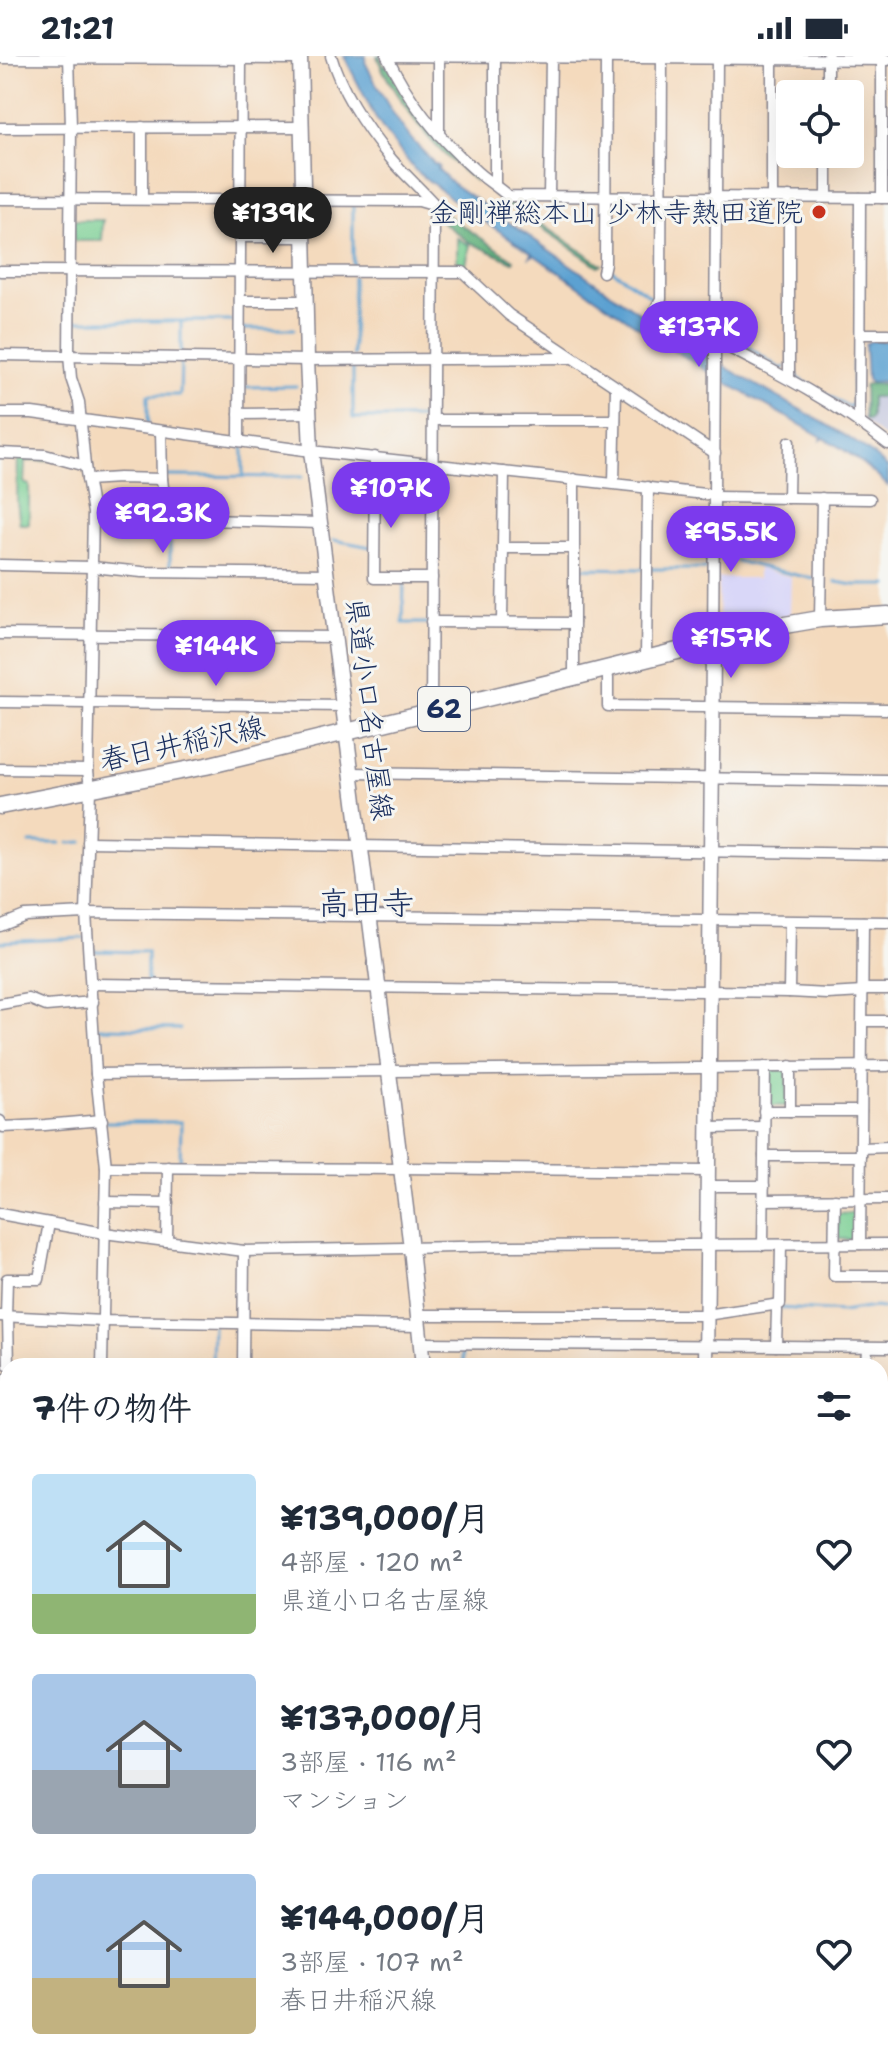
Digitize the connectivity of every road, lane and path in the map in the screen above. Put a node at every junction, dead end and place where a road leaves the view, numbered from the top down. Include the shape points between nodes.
1 (331, 56) edge
2 (387, 56) edge
3 (439, 56) edge
4 (69, 57) edge
5 (495, 57) edge
6 (551, 57) edge
7 (606, 57) edge
8 (662, 57) edge
9 (717, 57) edge
10 (0, 58) edge
11 (241, 58) edge
12 (300, 58) edge
13 (772, 58) edge
14 (828, 58) edge
15 (884, 59) edge
16 (828, 80) edge
17 (71, 127) junction
18 (142, 127) junction
19 (302, 127) junction
20 (0, 128) edge
21 (241, 128) junction
22 (439, 135) junction
23 (827, 168) edge
24 (495, 185) junction
25 (549, 196) junction
26 (605, 196) junction
27 (661, 196) junction
28 (717, 197) junction
29 (772, 197) junction
30 (789, 197) junction
31 (827, 197) junction
32 (860, 198) junction
33 (885, 198) edge
34 (0, 199) edge
35 (70, 199) junction
36 (142, 199) junction
37 (241, 200) junction
38 (304, 200) junction
39 (440, 208) junction
40 (241, 237) junction
41 (304, 237) junction
42 (0, 271) edge
43 (70, 271) junction
44 (241, 271) junction
45 (305, 272) junction
46 (434, 272) junction
47 (603, 272) dead end
48 (240, 301) junction
49 (306, 301) junction
50 (656, 308) dead end
51 (860, 334) junction
52 (888, 334) edge
53 (716, 344) junction
54 (0, 355) edge
55 (69, 355) junction
56 (572, 358) junction
57 (240, 359) junction
58 (433, 359) junction
59 (307, 360) junction
60 (789, 379) junction
61 (616, 387) junction
62 (0, 413) edge
63 (310, 413) junction
64 (239, 414) junction
65 (80, 419) junction
66 (433, 420) junction
67 (615, 420) junction
68 (859, 424) junction
69 (161, 431) junction
70 (239, 440) junction
71 (789, 442) dead end
72 (888, 444) edge
73 (311, 451) junction
74 (0, 453) edge
75 (715, 453) junction
76 (375, 457) junction
77 (432, 464) junction
78 (85, 466) junction
79 (504, 472) junction
80 (162, 479) junction
81 (574, 479) junction
82 (87, 480) junction
83 (614, 483) junction
84 (648, 487) junction
85 (714, 496) junction
86 (788, 498) junction
87 (822, 498) junction
88 (870, 499) dead end
89 (320, 523) junction
90 (503, 548) junction
91 (574, 548) junction
92 (0, 565) edge
93 (92, 567) junction
94 (327, 574) junction
95 (432, 578) junction
96 (888, 615) edge
97 (820, 619) junction
98 (431, 622) junction
99 (502, 622) junction
100 (574, 623) junction
101 (888, 625) edge
102 (0, 634) edge
103 (90, 635) junction
104 (335, 637) junction
105 (713, 646) junction
106 (646, 658) junction
107 (574, 677) junction
108 (608, 678) junction
109 (0, 702) edge
110 (89, 703) junction
111 (343, 706) junction
112 (712, 706) junction
113 (888, 709) edge
114 (431, 712) junction
115 (347, 737) junction
116 (0, 769) edge
117 (88, 770) junction
118 (351, 773) junction
119 (711, 779) junction
120 (888, 781) edge
121 (90, 794) junction
122 (0, 806) edge
123 (0, 815) edge
124 (88, 842) junction
125 (360, 845) junction
126 (710, 851) junction
127 (888, 854) edge
128 (86, 913) junction
129 (369, 915) junction
130 (710, 921) junction
131 (790, 922) junction
132 (863, 922) junction
133 (888, 922) edge
134 (0, 926) edge
135 (92, 984) junction
136 (378, 987) junction
137 (888, 989) edge
138 (863, 991) junction
139 (709, 992) junction
140 (789, 992) junction
141 (93, 1002) junction
142 (0, 1004) edge
143 (863, 1021) junction
144 (888, 1021) edge
145 (790, 1066) junction
146 (862, 1066) junction
147 (888, 1066) edge
148 (708, 1067) junction
149 (765, 1067) junction
150 (389, 1071) junction
151 (96, 1074) junction
152 (764, 1111) junction
153 (790, 1111) junction
154 (861, 1111) junction
155 (102, 1120) junction
156 (0, 1121) edge
157 (764, 1127) junction
158 (708, 1128) junction
159 (888, 1147) edge
160 (861, 1152) junction
161 (764, 1156) junction
162 (106, 1167) junction
163 (168, 1167) junction
164 (401, 1169) junction
165 (707, 1171) junction
166 (707, 1186) junction
167 (764, 1186) junction
168 (835, 1199) junction
169 (860, 1199) junction
170 (888, 1199) edge
171 (763, 1200) junction
172 (105, 1202) junction
173 (168, 1203) junction
174 (0, 1214) edge
175 (49, 1223) junction
176 (104, 1233) junction
177 (167, 1241) junction
178 (835, 1244) junction
179 (860, 1244) junction
180 (888, 1244) edge
181 (706, 1245) junction
182 (763, 1245) junction
183 (781, 1245) junction
184 (411, 1248) junction
185 (244, 1251) junction
186 (888, 1276) edge
187 (777, 1310) dead end
188 (706, 1315) junction
189 (5, 1317) edge
190 (419, 1320) junction
191 (103, 1321) junction
192 (243, 1323) junction
193 (421, 1343) junction
194 (706, 1346) junction
195 (776, 1346) junction
196 (867, 1347) junction
197 (888, 1347) edge
198 (8, 1358) edge
199 (102, 1358) edge
200 (243, 1358) edge
201 (422, 1358) edge
202 (706, 1358) edge
203 (866, 1358) edge
204 (0, 2070) edge
205 (23, 2070) edge
206 (33, 2070) edge
207 (499, 2070) edge
208 (517, 2070) edge

1 - 39 street via 351,102 392,159
2 - 3 street
2 - 22 street via 412,102
3 - 5 street
3 - 22 street
4 - 10 street
4 - 11 street
4 - 17 street
5 - 6 street
5 - 24 street
6 - 7 street
6 - 25 street
7 - 8 street
7 - 26 street
8 - 9 street
8 - 27 street
9 - 13 street
9 - 28 street
11 - 12 street
11 - 21 street
12 - 19 main road, 県道小口名古屋線
13 - 14 street
13 - 29 street
14 - 15 street
14 - 16 street
15 - 33 street
17 - 18 street
17 - 20 street
17 - 35 street
18 - 21 street
18 - 36 street
19 - 21 street
19 - 38 main road, 県道小口名古屋線
21 - 37 street
22 - 24 street
23 - 31 street
24 - 25 street via 508,196
25 - 26 street
26 - 27 street
26 - 47 street
27 - 28 street
27 - 50 street via 661,299
28 - 29 street
28 - 53 street
29 - 30 street
30 - 31 street
30 - 60 street
31 - 32 street
32 - 33 street
32 - 51 street
34 - 35 street
35 - 36 street
35 - 43 street
36 - 37 street
37 - 38 street
37 - 40 street
38 - 39 street via 419,201
38 - 41 main road, 県道小口名古屋線
39 - 46 street
40 - 41 street
40 - 44 street
41 - 45 main road, 県道小口名古屋線
42 - 43 street
43 - 44 street
43 - 55 street
44 - 45 street
44 - 48 street
45 - 46 street
45 - 49 main road, 県道小口名古屋線
46 - 56 street via 463,272 509,315
46 - 58 street
48 - 49 street
48 - 57 street
49 - 59 main road, 県道小口名古屋線
51 - 52 street
51 - 68 street
53 - 60 street
53 - 75 street
54 - 55 street
55 - 57 street
55 - 65 street
56 - 58 street
56 - 61 street
57 - 59 street
57 - 64 street
58 - 59 street
58 - 66 street
59 - 63 main road, 県道小口名古屋線
60 - 68 street
61 - 67 street
61 - 75 street
62 - 65 street
63 - 64 street
63 - 73 main road, 県道小口名古屋線
64 - 70 street
65 - 69 street
65 - 78 street
66 - 67 street
66 - 77 street
67 - 83 street
68 - 72 street
69 - 70 street
69 - 80 street
70 - 73 street
71 - 86 street
73 - 76 street
73 - 89 main road, 県道小口名古屋線
74 - 78 street via 45,455
75 - 85 street
76 - 77 street
76 - 95 street via 374,578
77 - 79 street
77 - 95 street
78 - 82 street
79 - 81 street
79 - 90 street
80 - 82 street
80 - 89 street via 167,519
81 - 83 street
81 - 91 street
82 - 93 street via 93,513
83 - 84 street
84 - 85 street
84 - 106 street
85 - 86 street
85 - 105 street
86 - 87 street
87 - 88 street
87 - 97 street
89 - 94 main road, 県道小口名古屋線
90 - 91 street
90 - 99 street
91 - 100 street
92 - 93 street
93 - 94 street
93 - 103 street
94 - 104 main road, 県道小口名古屋線
95 - 98 street
96 - 97 main road, 春日井稲沢線 / 62
97 - 105 main road, 春日井稲沢線 / 62
98 - 99 street
98 - 114 street
99 - 100 street
100 - 107 street
101 - 105 main road, 春日井稲沢線 / 62 via 820,629
102 - 103 street
103 - 104 street
103 - 110 street
104 - 111 main road, 県道小口名古屋線
105 - 106 main road, 春日井稲沢線 / 62
105 - 108 main road, 春日井稲沢線 / 62
105 - 112 main road
106 - 107 main road, 春日井稲沢線 / 62
107 - 114 main road, 春日井稲沢線 / 62
108 - 112 street via 608,706
108 - 115 main road, 春日井稲沢線 / 62
109 - 110 street
110 - 111 street
110 - 117 street
111 - 115 main road, 県道小口名古屋線
112 - 113 street
112 - 119 main road
114 - 115 main road, 春日井稲沢線 / 62
115 - 118 main road, 県道小口名古屋線
115 - 121 main road, 春日井稲沢線 / 62 via 187,780
116 - 117 street
117 - 121 street
118 - 119 street
118 - 125 main road, 県道小口名古屋線
119 - 120 street
119 - 126 main road
121 - 122 main road, 春日井稲沢線 / 62
121 - 123 main road, 春日井稲沢線 / 62
121 - 124 street
124 - 125 street
124 - 128 street
125 - 126 street
125 - 129 main road, 県道小口名古屋線
126 - 127 street
126 - 130 main road
128 - 129 street
128 - 134 street via 25,916
128 - 135 street
129 - 130 street
129 - 136 main road, 県道小口名古屋線
130 - 131 street
130 - 139 main road
131 - 132 street
131 - 140 street
132 - 133 street
132 - 138 street
135 - 136 street
135 - 141 street
136 - 139 street
136 - 150 main road, 県道小口名古屋線
137 - 138 street
138 - 140 street
138 - 143 street
139 - 140 street
139 - 148 main road
141 - 142 street via 46,1006 29,999
141 - 151 street
143 - 144 street
143 - 146 street
145 - 146 street
145 - 149 street
145 - 153 street
146 - 147 street
146 - 154 street
148 - 149 street
148 - 150 street
148 - 158 main road
149 - 152 street
150 - 151 street
150 - 164 main road, 県道小口名古屋線
151 - 155 street
152 - 153 street
152 - 157 street
153 - 154 street
154 - 160 street
155 - 156 street via 3,1127
155 - 162 street
157 - 158 street
157 - 161 street
158 - 165 main road
159 - 160 street
160 - 161 street
160 - 169 street
161 - 167 street
162 - 163 street
162 - 172 street
163 - 164 street
163 - 173 street
164 - 165 street
164 - 184 main road, 県道小口名古屋線
165 - 166 main road
166 - 167 street
166 - 181 main road
167 - 171 street
168 - 169 street
168 - 171 street
168 - 178 street
169 - 170 street
169 - 179 street
171 - 182 street
172 - 173 street
172 - 176 street
173 - 177 street
174 - 175 street
175 - 176 street
175 - 189 street via 39,1279 7,1279
176 - 177 street
176 - 191 street
177 - 185 street
178 - 179 street
178 - 183 street
178 - 186 street via 834,1276
179 - 180 street
181 - 182 street
181 - 184 street
181 - 188 main road
182 - 183 street
183 - 188 street via 780,1304
184 - 185 street
184 - 190 main road, 県道小口名古屋線
185 - 192 street
187 - 195 street
188 - 190 street
188 - 194 main road
189 - 191 street
189 - 198 street
190 - 192 street
190 - 193 main road, 県道小口名古屋線
191 - 192 street
191 - 199 street
192 - 200 street
193 - 194 street
193 - 201 main road, 県道小口名古屋線
194 - 195 street
194 - 202 main road
195 - 196 street
196 - 197 street
196 - 203 street
204 - 205 street
205 - 206 street
207 - 208 street

